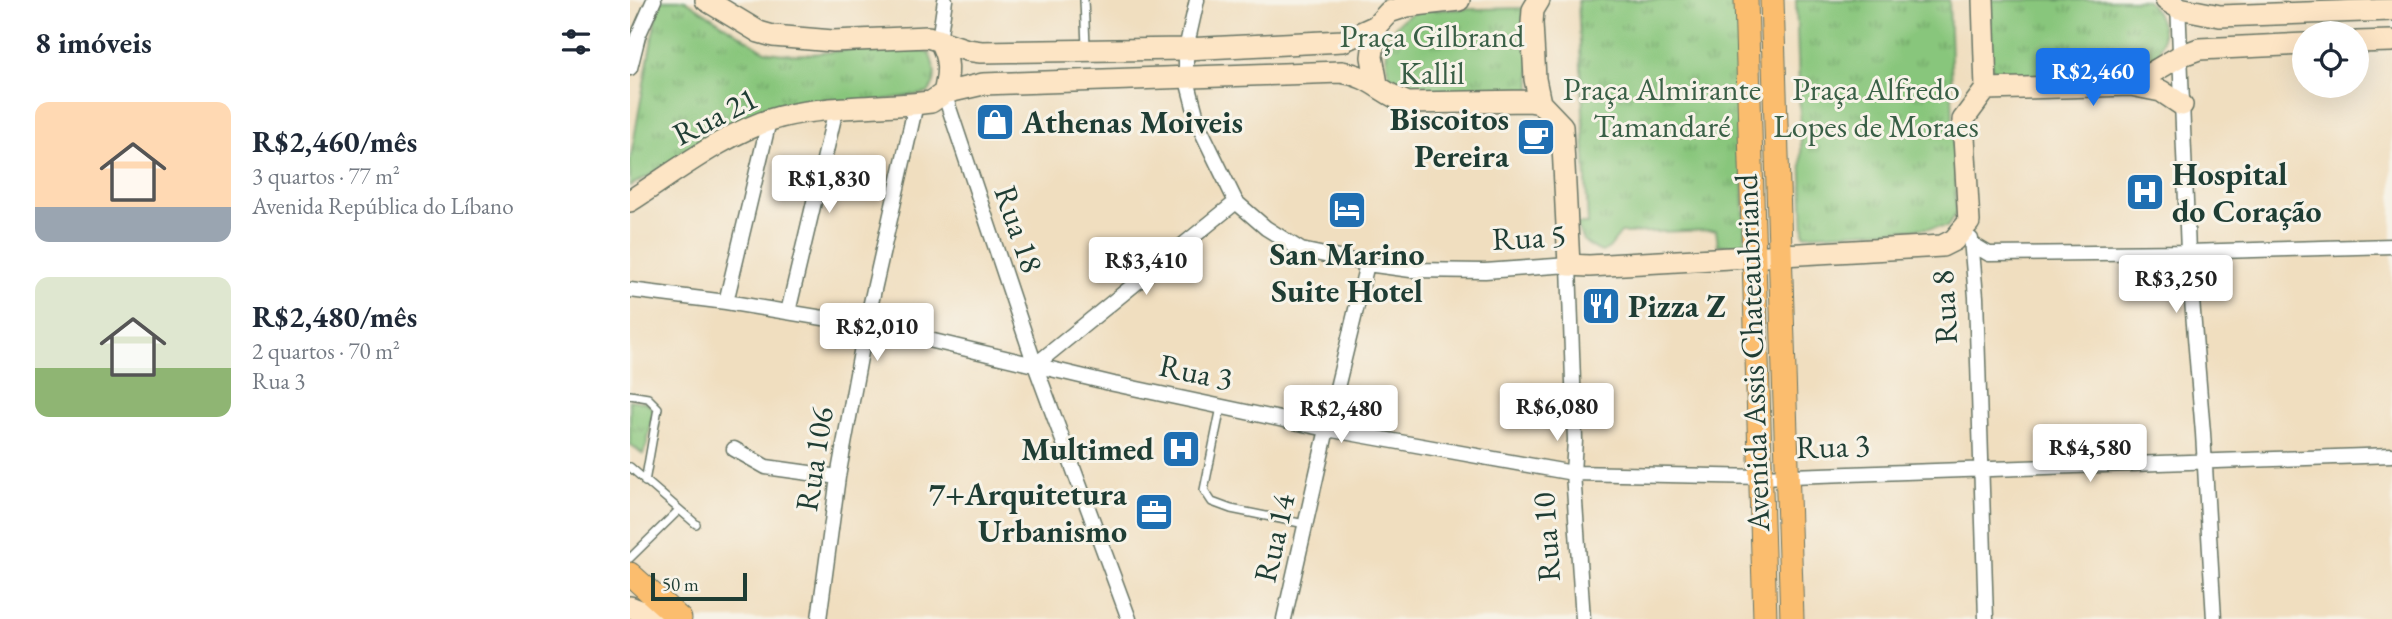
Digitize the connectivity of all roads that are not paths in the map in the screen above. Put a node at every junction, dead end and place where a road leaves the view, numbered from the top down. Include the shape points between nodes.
1 (654, 0) edge
2 (706, 0) edge
3 (944, 0) edge
4 (1084, 0) edge
5 (1197, 0) edge
6 (1459, 0) edge
7 (1539, 0) edge
8 (1746, 0) edge
9 (1772, 0) edge
10 (1983, 0) edge
11 (2174, 3) edge
12 (2392, 10) edge
13 (1376, 26) junction
14 (939, 40) junction
15 (2392, 41) edge
16 (2369, 42) edge
17 (2292, 45) edge
18 (1186, 49) junction
19 (1086, 51) junction
20 (2180, 56) junction
21 (630, 68) edge
22 (1186, 76) junction
23 (1377, 84) junction
24 (2131, 85) junction
25 (1986, 89) junction
26 (944, 93) junction
27 (1540, 103) junction
28 (916, 104) junction
29 (2182, 105) junction
30 (836, 110) junction
31 (769, 121) junction
32 (630, 201) edge
33 (1236, 202) junction
34 (1969, 222) junction
35 (1972, 244) junction
36 (2392, 246) edge
37 (2188, 253) junction
38 (1781, 256) junction
39 (1754, 257) junction
40 (1367, 264) junction
41 (1569, 265) junction
42 (630, 290) edge
43 (726, 302) junction
44 (788, 312) junction
45 (866, 325) junction
46 (1035, 365) junction
47 (630, 395) edge
48 (1221, 406) junction
49 (1327, 429) junction
50 (734, 449) dead end
51 (2392, 455) edge
52 (2204, 462) junction
53 (630, 467) edge
54 (1982, 470) junction
55 (1573, 473) junction
56 (1787, 475) junction
57 (838, 477) junction
58 (1762, 477) junction
59 (645, 482) junction
60 (680, 510) junction
61 (696, 524) dead end
62 (1305, 524) junction
63 (630, 558) edge
64 (630, 564) edge
65 (630, 574) edge
66 (630, 595) edge
67 (630, 607) edge
68 (663, 615) edge
69 (818, 619) edge
70 (1129, 619) edge
71 (1284, 619) edge
72 (1583, 619) edge
73 (1765, 619) edge
74 (1792, 619) edge
75 (1986, 619) edge
76 (2214, 619) edge

1 - 21 street
2 - 14 main road via 773,36 833,41
3 - 14 street
4 - 19 lane
5 - 18 street, Rua 5
6 - 13 main road via 1407,6 1390,12
7 - 27 main road via 1532,23
8 - 39 main road, Avenida Assis Chateaubriand
9 - 38 main road, Avenida Assis Chateaubriand
10 - 25 main road
11 - 12 main road via 2220,16
11 - 20 street
13 - 18 main road via 1343,41
13 - 23 main road via 1372,57
14 - 19 main road via 981,52
14 - 26 main road via 948,65
15 - 16 main road
17 - 20 main road via 2199,49
18 - 19 main road
18 - 22 street, Rua 5
20 - 24 main road
20 - 29 street
22 - 23 main road, Rua 21 via 1341,72
22 - 26 main road, Rua 21 via 983,83
22 - 33 street, Rua 5 via 1199,126
23 - 27 main road, Rua 21 via 1408,103
24 - 25 main road
24 - 29 main road via 2161,91
25 - 34 main road, Rua 8 via 1963,120
26 - 28 main road, Rua 21 via 931,102
26 - 46 street, Rua 18
27 - 41 main road, Rua 10 via 1562,126
28 - 30 main road, Rua 21
28 - 45 street, Rua 106
29 - 37 street
30 - 31 main road, Rua 21
30 - 44 street
31 - 32 main road, Rua 21 via 740,131
31 - 43 street
33 - 40 street, Rua 5 via 1301,250
33 - 46 street
34 - 35 street, Rua 8
34 - 38 main road, Rua 5 via 1942,246
35 - 37 street via 1989,254
35 - 54 street, Rua 8
36 - 37 street
37 - 52 street
38 - 39 main road, Rua 5
38 - 56 main road, Avenida Assis Chateaubriand
39 - 41 main road, Rua 5
39 - 58 main road, Avenida Assis Chateaubriand
40 - 41 street, Rua 5 via 1485,271
40 - 49 street, Rua 14
41 - 55 street, Rua 10
42 - 43 street, Rua 3
43 - 44 street, Rua 3
44 - 45 street, Rua 3
45 - 46 street, Rua 3
45 - 57 street, Rua 106
46 - 48 street, Rua 3
46 - 70 street, Rua 18
47 - 59 lane via 648,398 658,408
48 - 49 street, Rua 3
48 - 62 lane via 1204,490 1212,502
49 - 55 street, Rua 3
49 - 62 street, Rua 14
50 - 57 street via 766,467
51 - 52 street, Rua 3
52 - 54 street, Rua 3
52 - 76 street
53 - 59 lane
54 - 56 street, Rua 3
54 - 75 street, Rua 8
55 - 58 street, Rua 3
55 - 72 street, Rua 10
56 - 58 street, Rua 3
56 - 74 main road, Avenida Assis Chateaubriand
57 - 69 street, Rua 106
58 - 73 main road, Avenida Assis Chateaubriand
59 - 60 lane
60 - 61 lane
60 - 63 lane
62 - 71 street, Rua 14
64 - 68 main road via 656,589
65 - 68 main road
66 - 68 main road
67 - 68 main road

